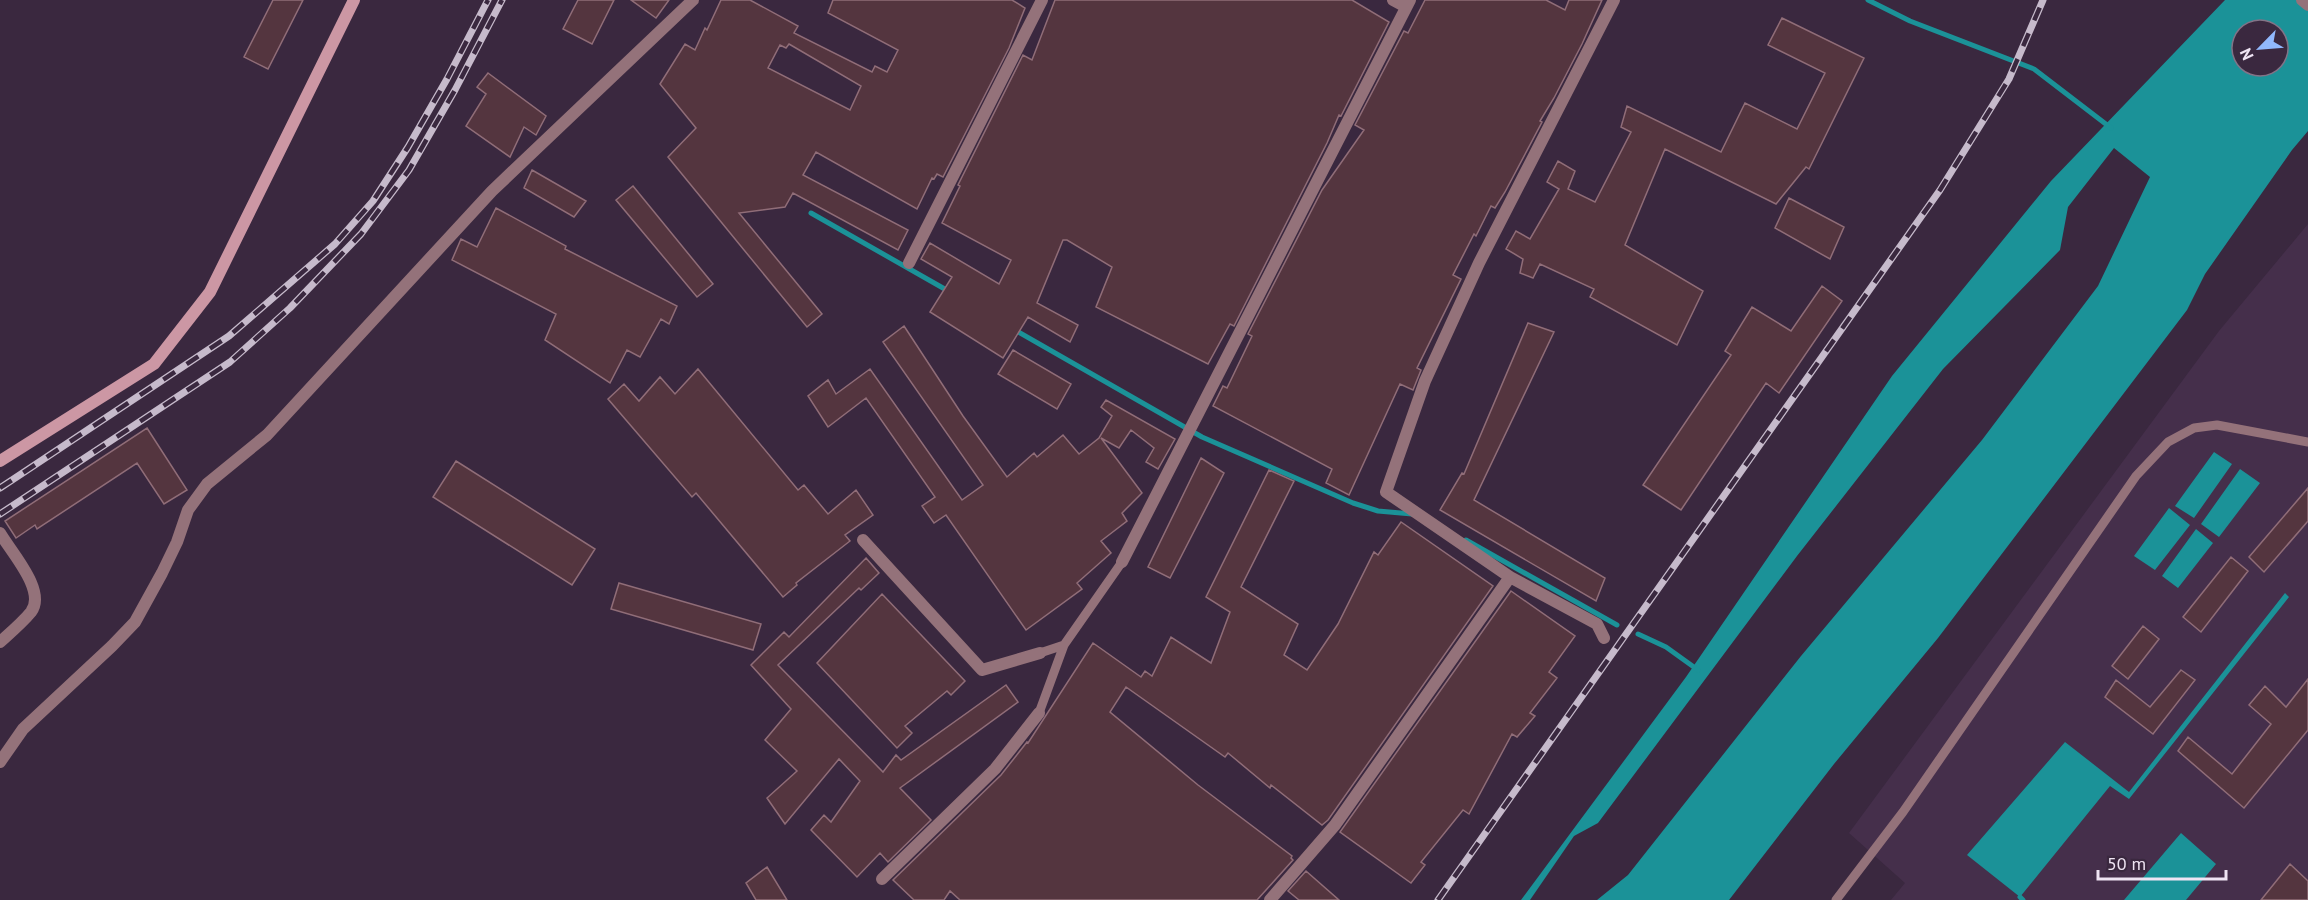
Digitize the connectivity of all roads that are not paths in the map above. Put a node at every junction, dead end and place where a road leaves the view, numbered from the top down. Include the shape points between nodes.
1 (354, 0) edge
2 (693, 0) edge
3 (1042, 0) edge
4 (1393, 0) edge
5 (1614, 0) edge
6 (2302, 0) edge
7 (1408, 3) edge
8 (2308, 5) edge
9 (909, 263) dead end
10 (2308, 442) edge
11 (0, 460) edge
12 (0, 533) edge
13 (863, 540) dead end
14 (1122, 562) joint
15 (1510, 577) junction
16 (1604, 638) dead end
17 (0, 642) edge
18 (1064, 645) junction
19 (1040, 653) joint
20 (1039, 713) joint
21 (0, 762) edge
22 (882, 879) dead end
23 (1270, 900) edge
24 (1836, 900) edge

1 - 11 main road via 210,292 154,364
2 - 21 street via 492,191 267,435 207,484 188,510 177,542 135,622 22,729
3 - 9 street
4 - 7 street
5 - 15 street via 1479,263 1425,381 1386,492
6 - 8 street
7 - 14 street
10 - 24 lane via 2217,425 2194,428 2168,442 2136,476 1903,812
12 - 17 street via 33,586 36,599 32,611
13 - 19 street via 982,670
14 - 18 lane
15 - 16 street via 1597,624
15 - 23 street via 1335,825
18 - 19 lane
18 - 20 lane
20 - 22 street via 995,769

